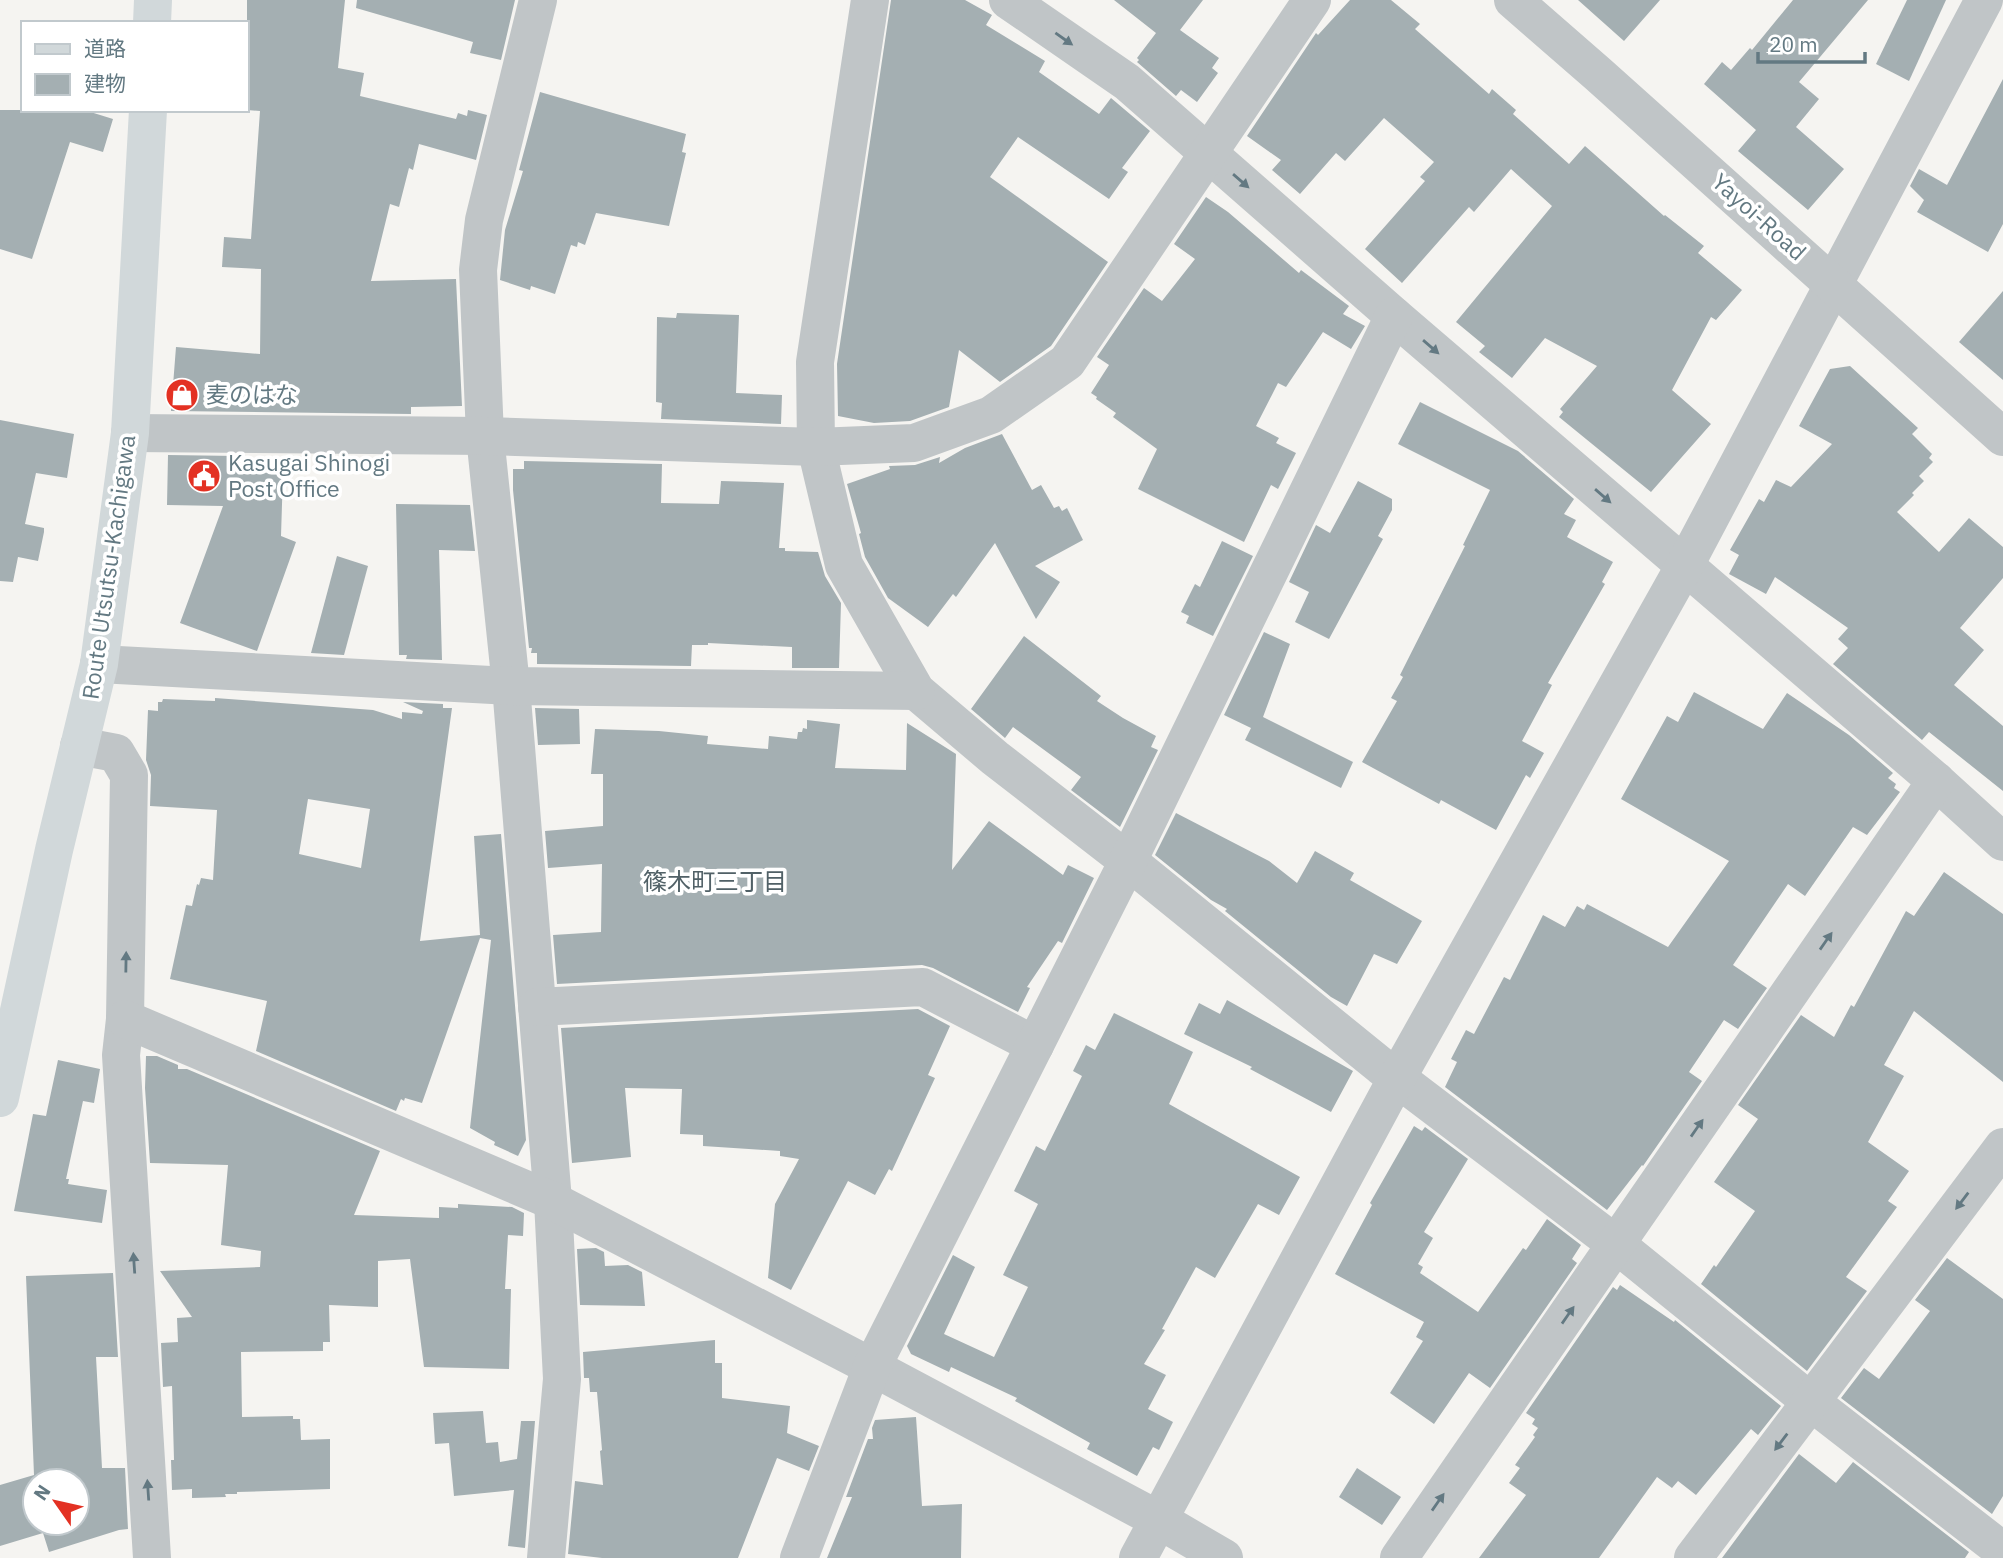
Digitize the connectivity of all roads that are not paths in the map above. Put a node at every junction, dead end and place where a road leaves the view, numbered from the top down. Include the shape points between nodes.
1 (153, 0) edge
2 (538, 0) edge
3 (870, 0) edge
4 (1008, 0) edge
5 (1312, 0) edge
6 (1513, 0) edge
7 (1984, 0) edge
8 (152, 21) edge
9 (148, 112) edge
10 (1210, 153) junction
11 (1833, 284) junction
12 (1394, 316) junction
13 (130, 433) junction
14 (485, 436) junction
15 (2003, 437) edge
16 (816, 447) junction
17 (1685, 565) junction
18 (99, 664) junction
19 (511, 686) junction
20 (916, 691) junction
21 (79, 746) junction
22 (1936, 781) junction
23 (2003, 842) edge
24 (1128, 861) junction
25 (537, 1007) junction
26 (125, 1019) junction
27 (1035, 1045) junction
28 (1397, 1079) junction
29 (0, 1098) edge
30 (2003, 1147) edge
31 (553, 1201) junction
32 (1617, 1245) junction
33 (872, 1367) junction
34 (1811, 1402) junction
35 (1159, 1520) junction
36 (2003, 1551) edge
37 (152, 1558) edge
38 (546, 1558) edge
39 (799, 1558) edge
40 (1138, 1558) edge
41 (1224, 1558) edge
42 (1399, 1558) edge
43 (1693, 1558) edge

1 - 8 main road
2 - 14 street via 484,220 478,270
3 - 16 street via 815,362
4 -> 10 street via 1127,82
5 - 10 street
6 - 11 street, Yayoi-Road
7 - 11 street
9 - 13 main road, Route Utsutsu-Kachigawa
10 -> 12 street
10 - 16 street via 1067,362 991,415 914,443
11 - 15 street, Yayoi-Road
11 - 17 street
12 -> 17 street
12 - 24 street
13 - 14 street
13 - 18 main road, Route Utsutsu-Kachigawa
14 - 16 street
14 - 19 street
16 - 20 street via 844,565
17 - 22 street
17 - 28 street
18 - 19 street
18 - 21 main road, Route Utsutsu-Kachigawa
19 - 20 street
19 - 25 street
20 - 24 street
26 -> 21 street via 129,775 116,753
21 - 29 main road, Route Utsutsu-Kachigawa
22 - 23 street
32 -> 22 street
24 - 27 street
24 - 28 street
25 - 27 street via 923,986
25 - 31 street
26 - 31 street
37 -> 26 street via 121,1055
27 - 33 street
28 - 32 street
28 - 35 street
30 -> 34 street
31 - 33 street
31 - 38 street via 562,1380
32 - 34 street
42 -> 32 street
33 - 35 street
33 - 39 street
34 - 36 street
34 -> 43 street
35 - 40 street
35 - 41 street

